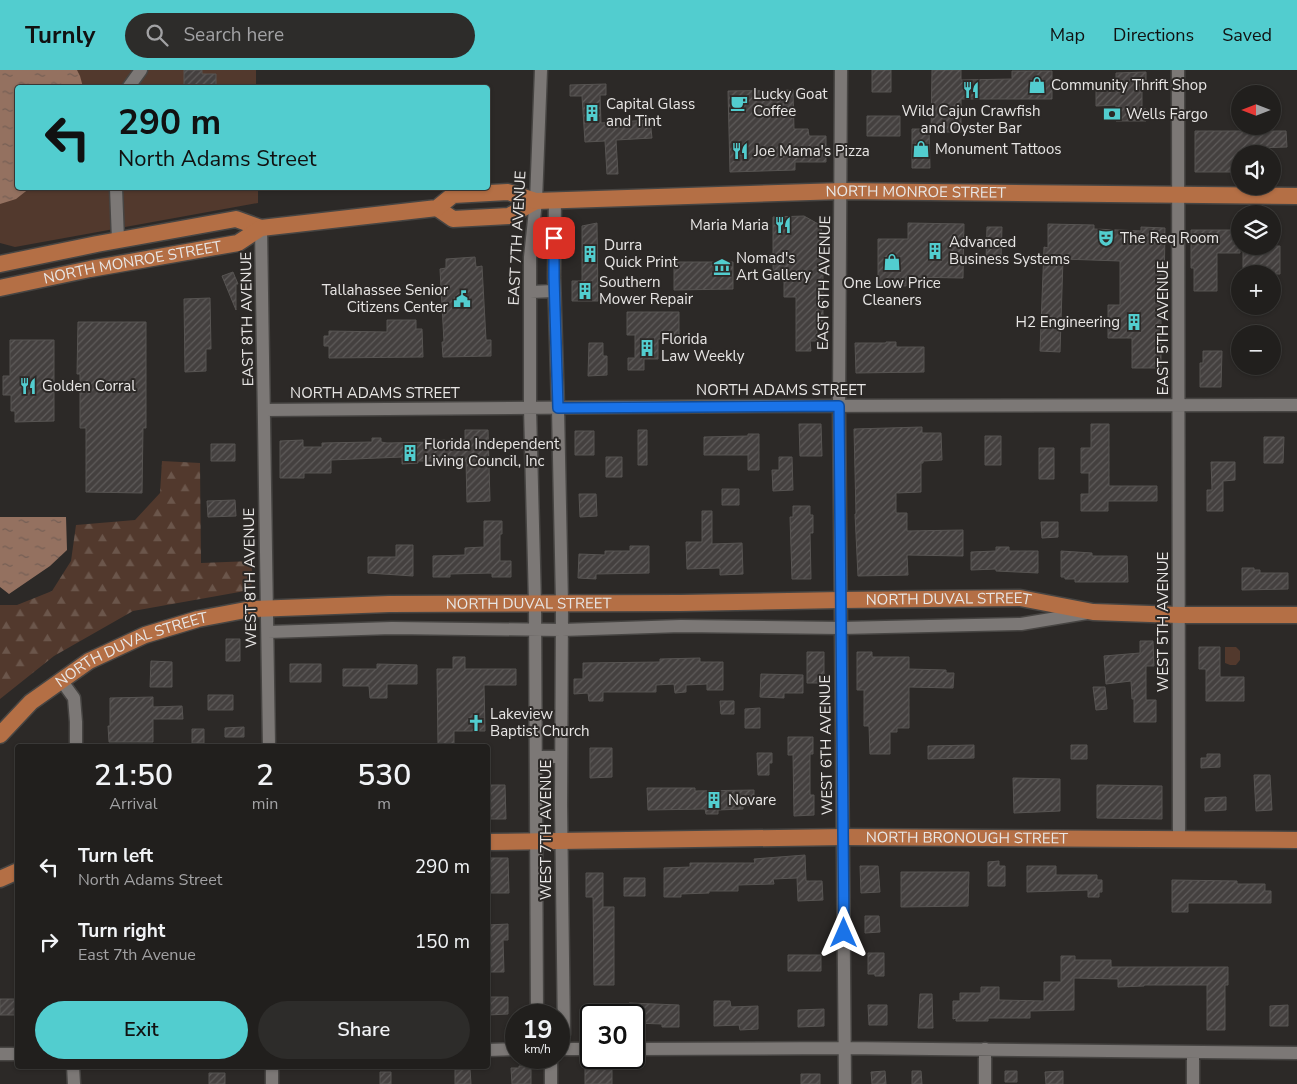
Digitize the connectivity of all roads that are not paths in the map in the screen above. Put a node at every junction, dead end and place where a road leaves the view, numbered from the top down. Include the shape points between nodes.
1 (141, 70) edge
2 (541, 70) edge
3 (842, 70) edge
4 (1178, 70) edge
5 (130, 85) edge
6 (116, 190) edge
7 (842, 191) junction
8 (1179, 195) junction
9 (1297, 196) edge
10 (555, 200) junction
11 (536, 201) junction
12 (437, 208) junction
13 (261, 228) junction
14 (118, 240) junction
15 (0, 264) edge
16 (118, 264) junction
17 (0, 288) edge
18 (554, 291) junction
19 (530, 292) junction
20 (839, 406) junction
21 (1180, 406) junction
22 (1297, 406) edge
23 (530, 408) junction
24 (558, 408) junction
25 (264, 410) junction
26 (841, 600) junction
27 (535, 604) junction
28 (562, 604) junction
29 (267, 608) junction
30 (1093, 612) junction
31 (1179, 615) junction
32 (1297, 615) edge
33 (841, 628) junction
34 (535, 630) junction
35 (562, 630) junction
36 (268, 632) junction
37 (61, 680) junction
38 (0, 735) edge
39 (76, 744) edge
40 (269, 744) edge
41 (536, 756) junction
42 (561, 756) junction
43 (844, 837) junction
44 (1179, 839) junction
45 (1297, 840) edge
46 (490, 842) edge
47 (537, 842) junction
48 (562, 842) junction
49 (15, 872) edge
50 (0, 879) edge
51 (538, 1004) edge
52 (564, 1004) edge
53 (844, 1048) junction
54 (645, 1049) edge
55 (985, 1049) junction
56 (490, 1050) edge
57 (505, 1050) edge
58 (1193, 1052) junction
59 (1297, 1053) edge
60 (0, 1054) edge
61 (15, 1054) edge
62 (73, 1069) edge
63 (272, 1069) edge
64 (551, 1069) edge
65 (74, 1084) edge
66 (272, 1084) edge
67 (551, 1084) edge
68 (845, 1084) edge
69 (985, 1084) edge
70 (1193, 1084) edge

1 - 5 street
2 - 11 street, EAST 7TH AVENUE
3 - 7 street, EAST 6TH AVENUE
4 - 8 street, EAST 5TH AVENUE
6 - 14 street
7 - 8 main road, NORTH MONROE STREET
7 - 10 main road, NORTH MONROE STREET
7 - 20 street, EAST 6TH AVENUE
8 - 9 main road, NORTH MONROE STREET
8 - 21 street, EAST 5TH AVENUE
10 - 11 main road, NORTH MONROE STREET
10 - 18 street
11 - 12 main road, NORTH MONROE STREET via 508,192 452,196
11 - 12 main road, NORTH MONROE STREET via 509,216 453,219
11 - 19 street, EAST 7TH AVENUE
12 - 13 main road, NORTH MONROE STREET
13 - 14 main road, NORTH MONROE STREET via 236,220
13 - 16 main road, NORTH MONROE STREET via 238,244
13 - 25 street, EAST 8TH AVENUE
14 - 15 main road, NORTH MONROE STREET
14 - 16 main road
16 - 17 main road, NORTH MONROE STREET
18 - 19 street
18 - 24 street
19 - 23 street, EAST 7TH AVENUE
20 - 21 street, NORTH ADAMS STREET
20 - 24 street, NORTH ADAMS STREET
20 - 26 street, WEST 6TH AVENUE
21 - 22 street, NORTH ADAMS STREET
21 - 31 street, WEST 5TH AVENUE
23 - 24 street, NORTH ADAMS STREET
23 - 25 street, NORTH ADAMS STREET
23 - 27 street, WEST 7TH AVENUE
24 - 28 street, WEST 7TH AVENUE
25 - 29 street, WEST 8TH AVENUE
26 - 28 main road, NORTH DUVAL STREET
26 - 30 main road, NORTH DUVAL STREET via 1020,598
26 - 33 street, WEST 6TH AVENUE
27 - 28 main road, NORTH DUVAL STREET
27 - 29 main road, NORTH DUVAL STREET
27 - 34 street, WEST 7TH AVENUE
28 - 35 street, WEST 7TH AVENUE
29 - 36 street, WEST 8TH AVENUE
29 - 37 main road, NORTH DUVAL STREET via 198,619 145,635 90,661
30 - 31 main road, NORTH DUVAL STREET
30 - 33 street, NORTH DUVAL STREET via 1021,624
31 - 32 main road, NORTH DUVAL STREET
31 - 44 street, WEST 5TH AVENUE
33 - 35 street, NORTH DUVAL STREET via 681,626
33 - 43 street, WEST 6TH AVENUE
34 - 35 street, NORTH DUVAL STREET
34 - 36 street, NORTH DUVAL STREET via 392,628
34 - 41 street, WEST 7TH AVENUE
35 - 42 street, WEST 7TH AVENUE
36 - 40 street, WEST 8TH AVENUE
37 - 38 main road, NORTH DUVAL STREET via 30,702
37 - 39 street via 74,698
41 - 42 street
41 - 47 street, WEST 7TH AVENUE
42 - 48 street, WEST 7TH AVENUE
43 - 44 main road, NORTH BRONOUGH STREET
43 - 48 main road, NORTH BRONOUGH STREET
43 - 53 street, WEST 6TH AVENUE
44 - 45 main road, NORTH BRONOUGH STREET
46 - 47 main road, NORTH BRONOUGH STREET
47 - 48 main road, NORTH BRONOUGH STREET
47 - 51 street, WEST 7TH AVENUE
48 - 52 street, WEST 7TH AVENUE
49 - 50 main road
53 - 54 street
53 - 55 street
53 - 68 street, WEST 6TH AVENUE
55 - 58 street
55 - 69 street
56 - 57 street
58 - 59 street
58 - 70 street
60 - 61 street
62 - 65 street
63 - 66 street
64 - 67 street

